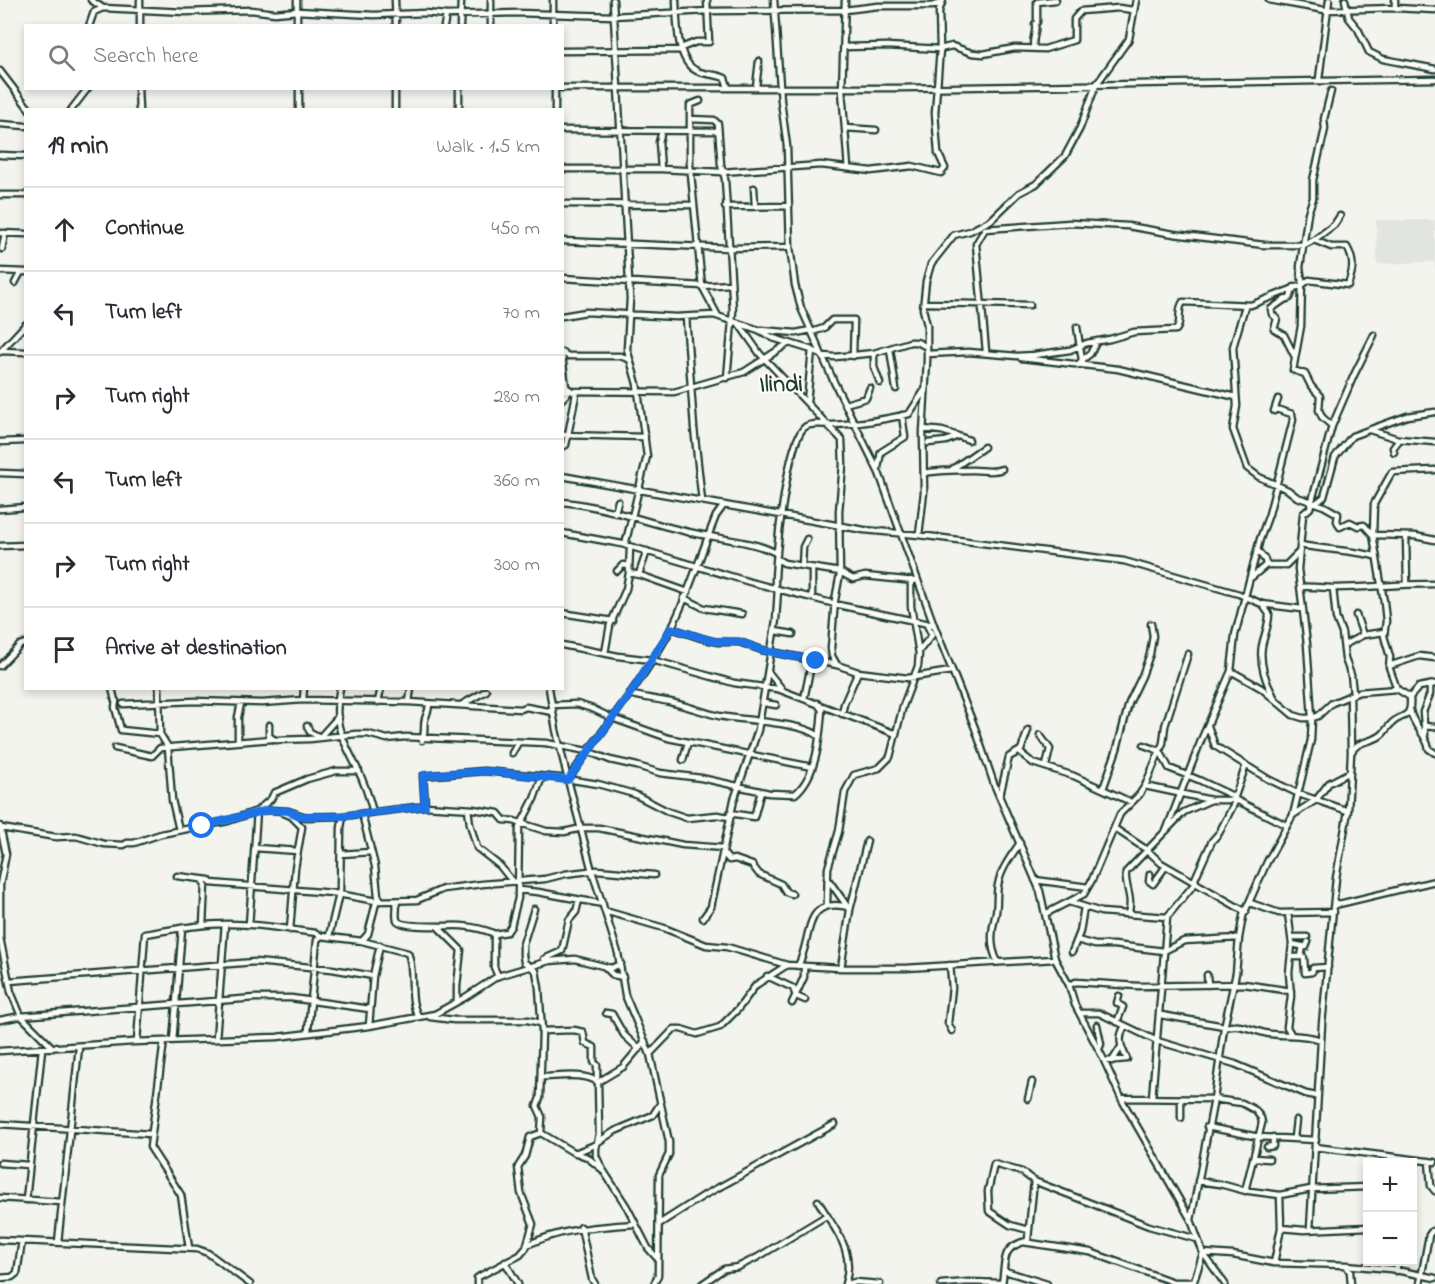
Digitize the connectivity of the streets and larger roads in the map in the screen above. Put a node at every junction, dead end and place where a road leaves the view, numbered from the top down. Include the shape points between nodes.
1 (92, 0) edge
2 (140, 0) edge
3 (297, 0) edge
4 (395, 0) edge
5 (461, 0) edge
6 (491, 0) edge
7 (553, 0) edge
8 (614, 0) edge
9 (676, 0) edge
10 (707, 0) edge
11 (774, 0) edge
12 (845, 0) edge
13 (1056, 0) edge
14 (1136, 0) edge
15 (1269, 0) edge
16 (1329, 0) edge
17 (1345, 0) edge
18 (1395, 0) edge
19 (943, 2) edge
20 (878, 3) edge
21 (103, 8) junction
22 (1347, 8) junction
23 (1395, 8) junction
24 (140, 9) junction
25 (845, 10) junction
26 (1133, 10) junction
27 (1326, 10) junction
28 (1435, 10) edge
29 (297, 11) junction
30 (708, 11) junction
31 (775, 11) junction
32 (677, 12) junction
33 (396, 14) junction
34 (490, 14) junction
35 (553, 14) junction
36 (446, 15) junction
37 (460, 15) junction
38 (613, 16) junction
39 (90, 24) edge
40 (140, 24) edge
41 (297, 24) edge
42 (396, 24) edge
43 (444, 24) edge
44 (460, 24) edge
45 (491, 24) edge
46 (553, 24) edge
47 (844, 47) junction
48 (1034, 48) junction
49 (681, 49) junction
50 (940, 50) junction
51 (564, 51) edge
52 (616, 51) junction
53 (759, 61) dead end
54 (1435, 69) edge
55 (0, 71) edge
56 (1319, 79) dead end
57 (1435, 79) edge
58 (1096, 85) junction
59 (618, 87) junction
60 (728, 87) junction
61 (756, 87) junction
62 (780, 87) junction
63 (842, 87) junction
64 (937, 87) junction
65 (564, 88) edge
66 (86, 90) edge
67 (138, 90) edge
68 (299, 90) edge
69 (395, 90) edge
70 (459, 90) edge
71 (555, 90) edge
72 (1331, 91) dead end
73 (700, 101) dead end
74 (28, 108) edge
75 (73, 108) edge
76 (139, 108) edge
77 (299, 108) edge
78 (395, 108) edge
79 (459, 108) edge
80 (555, 108) edge
81 (690, 119) junction
82 (0, 124) edge
83 (24, 126) edge
84 (845, 128) junction
85 (564, 130) edge
86 (621, 130) junction
87 (876, 130) dead end
88 (662, 131) junction
89 (718, 131) junction
90 (689, 132) junction
91 (0, 155) edge
92 (24, 156) edge
93 (787, 168) junction
94 (848, 168) junction
95 (564, 169) edge
96 (661, 169) junction
97 (624, 170) junction
98 (691, 170) junction
99 (722, 172) junction
100 (754, 188) dead end
101 (0, 195) edge
102 (24, 195) edge
103 (564, 204) edge
104 (625, 205) junction
105 (694, 206) junction
106 (789, 206) junction
107 (725, 207) junction
108 (755, 207) junction
109 (1340, 216) dead end
110 (2, 233) edge
111 (24, 234) edge
112 (1314, 240) junction
113 (564, 242) edge
114 (627, 243) junction
115 (1304, 245) junction
116 (697, 246) junction
117 (790, 247) junction
118 (729, 248) junction
119 (2, 249) dead end
120 (0, 271) edge
121 (23, 272) edge
122 (564, 278) edge
123 (629, 281) junction
124 (15, 283) dead end
125 (730, 284) junction
126 (1302, 285) junction
127 (702, 286) junction
128 (1294, 287) junction
129 (926, 303) dead end
130 (981, 304) junction
131 (1030, 305) dead end
132 (1245, 306) junction
133 (564, 316) edge
134 (630, 316) junction
135 (718, 316) junction
136 (686, 317) junction
137 (732, 322) junction
138 (739, 324) junction
139 (24, 326) edge
140 (1077, 327) dead end
141 (759, 330) junction
142 (811, 331) junction
143 (1374, 335) dead end
144 (1097, 341) junction
145 (789, 343) junction
146 (1079, 346) junction
147 (927, 347) junction
148 (890, 349) junction
149 (812, 350) junction
150 (0, 351) edge
151 (24, 352) edge
152 (985, 352) junction
153 (874, 353) junction
154 (564, 354) edge
155 (927, 354) junction
156 (823, 356) junction
157 (853, 356) junction
158 (1295, 357) dead end
159 (629, 359) junction
160 (765, 359) junction
161 (1080, 362) junction
162 (564, 370) edge
163 (727, 378) junction
164 (880, 383) dead end
165 (692, 387) junction
166 (870, 388) dead end
167 (926, 388) junction
168 (896, 389) dead end
169 (564, 391) edge
170 (570, 391) junction
171 (638, 393) junction
172 (564, 397) edge
173 (1236, 397) junction
174 (1278, 399) dead end
175 (807, 402) junction
176 (845, 404) junction
177 (1435, 412) edge
178 (902, 415) junction
179 (825, 424) junction
180 (855, 424) junction
181 (1332, 426) junction
182 (923, 429) junction
183 (1370, 430) junction
184 (564, 435) edge
185 (958, 436) junction
186 (645, 437) junction
187 (1400, 440) junction
188 (24, 441) edge
189 (969, 441) dead end
190 (0, 442) edge
191 (1435, 442) edge
192 (928, 443) dead end
193 (984, 447) dead end
194 (1394, 452) dead end
195 (1002, 469) dead end
196 (950, 470) junction
197 (1435, 470) edge
198 (878, 471) junction
199 (0, 473) edge
200 (924, 473) junction
201 (24, 474) edge
202 (564, 476) edge
203 (1276, 484) junction
204 (639, 489) junction
205 (618, 501) dead end
206 (702, 501) junction
207 (564, 502) edge
208 (1314, 502) junction
209 (724, 505) junction
210 (24, 507) edge
211 (0, 509) edge
212 (615, 513) junction
213 (781, 516) junction
214 (632, 518) junction
215 (839, 526) junction
216 (564, 532) edge
217 (903, 534) junction
218 (919, 535) junction
219 (1373, 535) junction
220 (709, 536) junction
221 (1406, 536) junction
222 (807, 539) dead end
223 (1435, 540) edge
224 (1301, 544) junction
225 (24, 545) edge
226 (0, 546) edge
227 (627, 546) junction
228 (647, 551) junction
229 (1258, 551) junction
230 (1299, 552) junction
231 (1375, 556) junction
232 (777, 557) junction
233 (1266, 565) junction
234 (629, 566) junction
235 (802, 566) junction
236 (698, 567) junction
237 (812, 568) junction
238 (617, 571) dead end
239 (840, 572) junction
240 (629, 573) junction
241 (639, 574) junction
242 (1251, 578) junction
243 (911, 580) junction
244 (919, 581) junction
245 (1407, 584) junction
246 (1435, 584) edge
247 (1382, 586) junction
248 (1300, 587) junction
249 (1333, 588) junction
250 (777, 589) junction
251 (688, 592) junction
252 (1244, 597) junction
253 (684, 598) junction
254 (812, 598) junction
255 (835, 604) junction
256 (1262, 604) junction
257 (1274, 606) junction
258 (1302, 609) junction
259 (564, 613) edge
260 (742, 614) dead end
261 (1269, 614) junction
262 (1356, 615) dead end
263 (913, 620) junction
264 (613, 621) junction
265 (924, 622) junction
266 (1151, 624) dead end
267 (934, 625) junction
268 (671, 628) junction
269 (775, 631) junction
270 (1384, 632) junction
271 (792, 634) dead end
272 (1364, 635) junction
273 (24, 644) edge
274 (564, 645) edge
275 (1344, 645) junction
276 (772, 651) junction
277 (919, 652) junction
278 (604, 653) junction
279 (1188, 654) dead end
280 (832, 656) junction
281 (1435, 658) edge
282 (652, 660) junction
283 (816, 661) junction
284 (823, 662) junction
285 (837, 665) junction
286 (0, 666) edge
287 (1389, 666) junction
288 (951, 671) junction
289 (1231, 671) junction
290 (858, 672) junction
291 (769, 673) junction
292 (913, 677) junction
293 (1432, 685) edge
294 (766, 688) junction
295 (1397, 689) junction
296 (113, 690) edge
297 (159, 690) edge
298 (304, 690) edge
299 (340, 690) edge
300 (381, 690) edge
301 (411, 690) edge
302 (486, 690) edge
303 (549, 690) edge
304 (784, 692) junction
305 (629, 694) junction
306 (1352, 694) junction
307 (1410, 696) junction
308 (804, 699) junction
309 (303, 700) junction
310 (338, 700) junction
311 (1276, 700) junction
312 (159, 701) junction
313 (378, 702) junction
314 (409, 702) junction
315 (120, 703) junction
316 (241, 703) junction
317 (764, 703) junction
318 (817, 703) junction
319 (1435, 703) edge
320 (429, 704) junction
321 (1426, 704) junction
322 (461, 705) junction
323 (552, 705) junction
324 (776, 705) dead end
325 (486, 706) junction
326 (1410, 711) junction
327 (553, 712) junction
328 (842, 714) junction
329 (338, 717) junction
330 (612, 718) junction
331 (1312, 718) junction
332 (760, 722) junction
333 (269, 725) dead end
334 (307, 726) dead end
335 (1208, 726) junction
336 (1424, 726) junction
337 (1435, 727) edge
338 (1028, 730) dead end
339 (160, 734) junction
340 (896, 734) junction
341 (340, 735) junction
342 (1040, 735) dead end
343 (1425, 735) junction
344 (818, 736) junction
345 (320, 737) junction
346 (272, 739) junction
347 (422, 740) junction
348 (238, 741) junction
349 (688, 742) junction
350 (518, 743) junction
351 (1144, 745) dead end
352 (168, 747) junction
353 (560, 747) junction
354 (115, 748) dead end
355 (1160, 750) junction
356 (587, 751) junction
357 (1019, 752) junction
358 (512, 753) dead end
359 (1351, 753) junction
360 (1435, 753) edge
361 (749, 754) junction
362 (683, 760) dead end
363 (1246, 765) junction
364 (1046, 766) junction
365 (812, 767) junction
366 (359, 771) junction
367 (1350, 772) junction
368 (1187, 775) junction
369 (542, 777) junction
370 (568, 780) junction
371 (738, 786) junction
372 (1145, 786) junction
373 (1103, 789) junction
374 (761, 791) junction
375 (1180, 794) junction
376 (1299, 794) junction
377 (1000, 796) junction
378 (1235, 799) junction
379 (1211, 800) junction
380 (1316, 800) junction
381 (1131, 802) junction
382 (425, 806) junction
383 (468, 808) junction
384 (257, 811) junction
385 (1348, 811) junction
386 (374, 812) junction
387 (362, 814) junction
388 (730, 815) junction
389 (1293, 815) junction
390 (343, 816) junction
391 (521, 823) junction
392 (1286, 825) junction
393 (0, 827) edge
394 (582, 828) junction
395 (1113, 828) junction
396 (179, 830) junction
397 (1166, 831) junction
398 (867, 841) dead end
399 (1020, 843) junction
400 (255, 848) junction
401 (723, 850) junction
402 (1148, 850) junction
403 (298, 851) junction
404 (372, 852) junction
405 (341, 854) junction
406 (1166, 866) junction
407 (592, 871) junction
408 (1150, 874) dead end
409 (654, 875) dead end
410 (177, 876) dead end
411 (827, 878) junction
412 (202, 880) junction
413 (1034, 880) junction
414 (512, 881) junction
415 (518, 881) junction
416 (1435, 881) edge
417 (1195, 882) junction
418 (252, 886) junction
419 (1088, 887) junction
420 (518, 890) junction
421 (293, 891) junction
422 (792, 894) dead end
423 (340, 895) junction
424 (377, 898) junction
425 (579, 900) junction
426 (396, 901) junction
427 (1070, 902) junction
428 (1250, 903) junction
429 (603, 904) junction
430 (827, 904) junction
431 (1335, 905) junction
432 (1084, 907) junction
433 (850, 908) junction
434 (534, 909) dead end
435 (605, 910) junction
436 (1245, 912) junction
437 (1334, 912) junction
438 (1045, 914) junction
439 (1128, 914) junction
440 (1288, 914) junction
441 (1167, 917) junction
442 (703, 918) dead end
443 (225, 924) junction
444 (203, 925) junction
445 (249, 925) junction
446 (437, 926) junction
447 (182, 929) junction
448 (290, 930) junction
449 (495, 934) junction
450 (321, 936) junction
451 (329, 936) junction
452 (1291, 937) junction
453 (1239, 938) junction
454 (1077, 940) junction
455 (362, 941) junction
456 (1292, 944) junction
457 (381, 945) junction
458 (1303, 946) junction
459 (1164, 951) junction
460 (1072, 952) dead end
461 (1294, 957) dead end
462 (1304, 958) dead end
463 (1055, 959) junction
464 (998, 962) junction
465 (541, 963) junction
466 (222, 964) junction
467 (621, 964) junction
468 (787, 964) junction
469 (950, 965) junction
470 (531, 966) junction
471 (801, 966) junction
472 (605, 967) junction
473 (1328, 967) junction
474 (179, 968) junction
475 (315, 968) junction
476 (841, 968) junction
477 (142, 971) junction
478 (536, 971) junction
479 (1207, 975) dead end
480 (374, 976) junction
481 (498, 976) junction
482 (767, 976) junction
483 (623, 977) junction
484 (9, 981) junction
485 (1163, 984) junction
486 (1233, 984) junction
487 (1069, 985) junction
488 (1208, 985) junction
489 (1291, 991) junction
490 (796, 996) junction
491 (1119, 996) dead end
492 (219, 1000) junction
493 (805, 1000) dead end
494 (311, 1001) junction
495 (457, 1001) junction
496 (792, 1003) dead end
497 (176, 1004) junction
498 (139, 1008) junction
499 (370, 1009) junction
500 (606, 1013) dead end
501 (1080, 1013) junction
502 (1161, 1015) junction
503 (21, 1016) junction
504 (427, 1016) junction
505 (419, 1017) junction
506 (0, 1020) edge
507 (1117, 1022) junction
508 (541, 1023) junction
509 (1097, 1025) dead end
510 (369, 1026) junction
511 (1125, 1026) junction
512 (1224, 1027) junction
513 (308, 1031) junction
514 (542, 1031) junction
515 (952, 1031) dead end
516 (1291, 1034) junction
517 (216, 1039) junction
518 (1321, 1040) junction
519 (164, 1041) junction
520 (173, 1041) junction
521 (645, 1041) junction
522 (1157, 1041) junction
523 (137, 1042) junction
524 (79, 1047) junction
525 (1121, 1047) junction
526 (53, 1048) junction
527 (42, 1049) junction
528 (639, 1049) junction
529 (1099, 1049) junction
530 (0, 1051) edge
531 (650, 1054) junction
532 (1219, 1059) junction
533 (1105, 1061) junction
534 (1112, 1061) junction
535 (541, 1077) junction
536 (598, 1079) junction
537 (1032, 1082) dead end
538 (1317, 1096) junction
539 (1121, 1098) junction
540 (1152, 1098) junction
541 (1028, 1099) dead end
542 (1181, 1100) junction
543 (1214, 1100) junction
544 (661, 1103) junction
545 (1245, 1104) junction
546 (1244, 1113) dead end
547 (1181, 1118) dead end
548 (1296, 1120) dead end
549 (0, 1124) edge
550 (835, 1124) dead end
551 (34, 1125) junction
552 (1207, 1127) junction
553 (71, 1129) junction
554 (542, 1133) junction
555 (150, 1134) junction
556 (1259, 1137) junction
557 (1273, 1137) junction
558 (1293, 1138) junction
559 (1316, 1140) junction
560 (598, 1143) junction
561 (1267, 1147) dead end
562 (1315, 1148) junction
563 (575, 1153) junction
564 (1253, 1158) junction
565 (1392, 1158) edge
566 (1269, 1159) dead end
567 (1417, 1160) edge
568 (1429, 1161) junction
569 (1435, 1162) edge
570 (0, 1163) edge
571 (29, 1165) junction
572 (603, 1170) junction
573 (1034, 1181) junction
574 (1198, 1181) junction
575 (1363, 1187) edge
576 (1311, 1189) junction
577 (1245, 1191) junction
578 (1435, 1191) edge
579 (1280, 1195) junction
580 (0, 1198) edge
581 (26, 1200) junction
582 (818, 1201) dead end
583 (62, 1202) junction
584 (826, 1216) junction
585 (1191, 1220) junction
586 (635, 1224) junction
587 (659, 1224) junction
588 (581, 1227) junction
589 (1363, 1227) edge
590 (1281, 1228) junction
591 (1310, 1229) junction
592 (1029, 1230) junction
593 (1435, 1231) edge
594 (1197, 1239) junction
595 (0, 1240) edge
596 (21, 1241) junction
597 (58, 1242) junction
598 (1023, 1242) junction
599 (526, 1245) junction
600 (189, 1248) junction
601 (1203, 1253) junction
602 (657, 1257) junction
603 (505, 1262) junction
604 (1274, 1263) junction
605 (1346, 1265) junction
606 (1355, 1266) junction
607 (1397, 1266) edge
608 (1005, 1271) junction
609 (1396, 1271) junction
610 (1350, 1272) junction
611 (1422, 1276) junction
612 (0, 1278) edge
613 (1435, 1278) edge
614 (1041, 1283) edge
615 (1193, 1283) edge
616 (250, 1284) edge
617 (477, 1284) edge
618 (518, 1284) edge
619 (596, 1284) edge
620 (654, 1284) edge
621 (702, 1284) edge
622 (846, 1284) edge
623 (880, 1284) edge
624 (941, 1284) edge
625 (1002, 1284) edge
626 (1047, 1284) edge
627 (1225, 1284) edge
628 (1351, 1284) edge
629 (1420, 1284) edge

1 - 21 street
2 - 24 street
3 - 29 street
4 - 33 street
5 - 37 street
6 - 34 street
7 - 35 street
8 - 38 street
9 - 32 street
10 - 30 street
11 - 31 street
12 - 25 street
13 - 48 street via 1036,3
14 - 26 street
15 - 27 street
16 - 27 street
17 - 22 street
18 - 23 street
19 - 20 street via 932,6
19 - 50 street via 939,11
20 - 25 street
21 - 24 street
21 - 39 street via 94,12
22 - 23 street
22 - 27 street
22 - 54 street via 1369,52 1383,59
23 - 28 street
24 - 29 street
24 - 40 street
25 - 31 street
25 - 47 street
26 - 48 street via 1081,11 1074,19 1074,40 1047,49
26 - 58 street via 1129,39
27 - 56 street
29 - 33 street
29 - 41 street
30 - 31 street
30 - 32 street
30 - 49 street via 709,42 696,42
31 - 62 street
32 - 38 street
32 - 49 street
33 - 36 street
33 - 42 street
34 - 35 street
34 - 37 street
34 - 45 street
35 - 38 street
35 - 46 street
36 - 37 street
36 - 43 street
37 - 44 street
38 - 52 street
47 - 50 street
47 - 63 street
48 - 50 street via 983,54 952,46
49 - 52 street
49 - 60 street via 693,69 723,76
50 - 64 street
51 - 52 street
52 - 59 street
53 - 61 street
55 - 74 street
57 - 58 street
58 - 64 street
58 - 147 street via 1065,156 991,220 954,235 934,258 924,303
59 - 60 street
59 - 65 street
59 - 86 street
60 - 61 street
61 - 62 street
62 - 63 street
62 - 93 street
63 - 64 street
63 - 84 street
64 - 94 street via 936,130 943,172 915,166 871,171
66 - 75 street
67 - 76 street
68 - 77 street
69 - 78 street
70 - 79 street
71 - 80 street
72 - 115 street
73 - 81 street via 690,105
81 - 89 street via 716,120
81 - 90 street
82 - 83 street
84 - 87 street
84 - 94 street
85 - 86 street
86 - 88 street
86 - 97 street
88 - 90 street
88 - 96 street
89 - 90 street
89 - 99 street
90 - 98 street
91 - 92 street
93 - 94 street
93 - 99 street
93 - 106 street
95 - 97 street
96 - 97 street
96 - 98 street
97 - 104 street
98 - 99 street
98 - 105 street
99 - 107 street
100 - 108 street
101 - 102 street
103 - 104 street
104 - 105 street
104 - 114 street
105 - 116 street
106 - 108 street
106 - 117 street
107 - 108 street
107 - 118 street
109 - 112 street
110 - 111 street
110 - 119 street
112 - 115 street
112 - 126 street via 1331,247 1347,247 1353,257 1352,274 1348,285 1309,279
113 - 114 street
114 - 116 street
114 - 123 street
115 - 126 street
115 - 130 street via 1239,243 1128,226 1070,223 985,229 976,244
116 - 118 street
116 - 127 street
117 - 118 street
117 - 142 street via 798,297
118 - 125 street
120 - 121 street
121 - 124 street
122 - 123 street
123 - 127 street
123 - 134 street
125 - 127 street
125 - 137 street
126 - 128 street
126 - 181 street via 1301,326 1293,370 1305,374 1320,396 1322,417
127 - 135 street
128 - 132 street
128 - 158 street via 1290,298 1271,309 1277,319 1274,329 1284,335
129 - 130 street
130 - 131 street
130 - 152 street
132 - 144 street via 1183,302 1176,330 1134,332
132 - 173 street via 1233,347
133 - 134 street via 586,312
134 - 136 street
134 - 159 street
135 - 136 street
135 - 137 street
136 - 165 street
137 - 138 street
137 - 163 street
138 - 141 street
138 - 160 street
139 - 150 street
140 - 146 street
141 - 142 street
141 - 145 street
142 - 156 street
142 - 157 street via 832,321 854,320
143 - 181 street
144 - 146 street
144 - 161 street
145 - 149 street
145 - 160 street
146 - 152 street via 1034,355
146 - 161 street
147 - 148 street via 910,342
147 - 155 street
148 - 153 street
148 - 168 street
149 - 156 street
149 - 175 street
150 - 151 street
152 - 155 street
152 - 161 street
153 - 157 street
153 - 164 street
154 - 159 street
155 - 167 street
156 - 157 street
156 - 176 street
159 - 171 street
160 - 163 street
160 - 175 street
161 - 173 street
162 - 170 street
163 - 165 street
165 - 171 street via 672,393
165 - 206 street
166 - 176 street via 866,398
167 - 178 street via 913,411
167 - 182 street
169 - 170 street
170 - 171 street
170 - 172 street
170 - 184 street via 576,394
171 - 186 street
173 - 203 street via 1233,429 1247,468
174 - 203 street via 1274,411 1293,415
175 - 179 street
176 - 180 street
177 - 183 street via 1407,416
178 - 180 street
178 - 198 street via 905,437 881,452
179 - 180 street
179 - 213 street via 807,426 798,434
179 - 215 street via 842,442
180 - 198 street
181 - 208 street
182 - 185 street
182 - 200 street
183 - 187 street
183 - 208 street via 1352,436 1340,449 1333,459 1324,497
184 - 186 street
185 - 189 street
185 - 192 street
186 - 204 street via 647,456
187 - 191 street
187 - 194 street
188 - 190 street
193 - 196 street
195 - 196 street
196 - 200 street
197 - 219 street via 1391,472 1374,504
198 - 217 street
199 - 201 street
200 - 218 street
202 - 204 street
203 - 208 street
203 - 229 street
204 - 206 street
204 - 214 street
205 - 212 street
206 - 209 street
207 - 212 street
208 - 219 street via 1338,514 1340,527 1350,522 1364,525
208 - 224 street via 1303,514
209 - 213 street
209 - 220 street
210 - 211 street
212 - 214 street
213 - 215 street
213 - 232 street
214 - 220 street
214 - 227 street
215 - 217 street
215 - 239 street
216 - 227 street
217 - 218 street
217 - 244 street
218 - 252 street via 1124,561
219 - 221 street
219 - 231 street
220 - 232 street via 762,548
220 - 236 street
221 - 223 street
221 - 245 street
222 - 235 street
224 - 230 street
224 - 231 street
225 - 226 street
227 - 228 street
227 - 234 street
228 - 236 street
228 - 241 street
229 - 233 street
229 - 242 street
230 - 233 street via 1286,565
230 - 248 street
231 - 247 street
232 - 235 street via 784,563
232 - 250 street
233 - 242 street
234 - 238 street via 623,565
234 - 240 street
235 - 237 street
236 - 250 street
236 - 251 street
237 - 239 street
237 - 254 street
239 - 243 street via 853,579 866,576
239 - 255 street
240 - 241 street
240 - 264 street
241 - 251 street
242 - 252 street
243 - 244 street
243 - 263 street
244 - 267 street
245 - 246 street
245 - 247 street
247 - 249 street
247 - 270 street
248 - 249 street
248 - 258 street
249 - 275 street
250 - 254 street
250 - 269 street
251 - 253 street
252 - 256 street
252 - 289 street
253 - 260 street via 704,608
253 - 268 street
254 - 255 street
255 - 263 street
255 - 280 street
256 - 257 street
256 - 261 street
257 - 258 street
257 - 261 street
258 - 331 street
259 - 264 street
261 - 311 street via 1262,651 1266,682
262 - 272 street
263 - 265 street
263 - 277 street
264 - 278 street
265 - 267 street
265 - 277 street via 932,635
266 - 373 street via 1153,643 1149,660 1129,703
267 - 288 street
268 - 276 street via 713,641 740,642
268 - 282 street
269 - 271 street
269 - 276 street
270 - 272 street
270 - 287 street
272 - 275 street
273 - 286 street
274 - 278 street
275 - 306 street
276 - 283 street
276 - 291 street
277 - 292 street
278 - 282 street
279 - 355 street
280 - 284 street
280 - 285 street
281 - 287 street via 1419,657
282 - 294 street
282 - 305 street
283 - 284 street
283 - 308 street via 811,665
284 - 285 street
285 - 290 street
287 - 295 street
288 - 292 street
288 - 377 street
289 - 311 street
289 - 335 street
290 - 292 street
290 - 328 street
291 - 294 street
291 - 304 street
292 - 340 street
293 - 307 street via 1419,687
293 - 321 street
294 - 304 street
294 - 317 street
295 - 306 street
295 - 307 street
296 - 315 street
297 - 312 street
298 - 309 street
299 - 310 street
300 - 313 street
301 - 314 street
302 - 322 street
302 - 325 street
303 - 323 street
304 - 308 street
305 - 330 street
305 - 332 street
306 - 331 street
306 - 359 street
307 - 326 street
308 - 318 street
309 - 310 street
309 - 316 street
310 - 313 street
310 - 329 street
311 - 331 street via 1293,715
312 - 315 street
312 - 316 street
312 - 339 street
313 - 314 street
314 - 320 street
315 - 339 street via 115,707 121,730
316 - 348 street
317 - 324 street
317 - 332 street
318 - 328 street
318 - 344 street via 822,710
319 - 321 street
320 - 322 street
320 - 347 street
321 - 336 street
322 - 325 street
323 - 327 street
323 - 330 street via 578,704
325 - 327 street
326 - 343 street via 1414,724
326 - 359 street via 1392,722 1381,736 1358,745
327 - 353 street
328 - 340 street
329 - 341 street
329 - 345 street
330 - 349 street
330 - 356 street
331 - 376 street
332 - 344 street via 812,730
332 - 361 street
333 - 346 street
334 - 345 street
335 - 363 street via 1215,746
335 - 368 street
336 - 337 street
336 - 343 street
338 - 357 street
339 - 352 street
340 - 411 street via 888,760 875,770 854,775 846,788
341 - 345 street
341 - 347 street
341 - 366 street
342 - 364 street via 1050,749
343 - 360 street via 1429,749
344 - 365 street
345 - 346 street
346 - 348 street
347 - 350 street
348 - 352 street
349 - 361 street
349 - 362 street
350 - 353 street
350 - 358 street
351 - 355 street
352 - 354 street via 160,748 152,756
352 - 396 street
353 - 356 street
353 - 370 street
355 - 368 street via 1169,768
355 - 372 street
356 - 370 street
356 - 371 street via 660,773
357 - 364 street via 1033,763
357 - 377 street via 1009,757
359 - 367 street
361 - 365 street
361 - 371 street
363 - 376 street
363 - 378 street
364 - 373 street
365 - 374 street via 795,794
366 - 384 street via 336,771 307,779 274,793
366 - 386 street
367 - 380 street via 1329,783
367 - 385 street
368 - 375 street
368 - 378 street
369 - 370 street
369 - 382 street via 487,771 426,775
369 - 391 street
370 - 388 street via 634,794 687,818
370 - 394 street
371 - 374 street
371 - 388 street
372 - 375 street
372 - 381 street
373 - 381 street
374 - 388 street via 754,817
375 - 379 street
375 - 397 street
376 - 380 street
376 - 389 street
377 - 399 street
378 - 379 street
378 - 392 street
378 - 417 street
379 - 397 street via 1184,812
380 - 385 street
380 - 389 street
381 - 395 street
382 - 383 street
382 - 386 street
383 - 391 street via 498,813 504,820
383 - 414 street via 477,848
384 - 390 street via 276,809 300,816
384 - 396 street
384 - 400 street
384 - 403 street via 285,813 301,824
385 - 431 street
386 - 387 street
387 - 390 street
387 - 404 street
388 - 401 street
389 - 392 street
390 - 405 street
391 - 394 street via 555,832
391 - 415 street
392 - 428 street
393 - 396 street via 124,845
393 - 484 street via 6,854 0,885 0,938
394 - 401 street via 610,829
394 - 407 street
395 - 402 street
395 - 419 street
397 - 402 street
398 - 433 street
399 - 413 street
399 - 464 street via 998,883 992,946
400 - 403 street
400 - 418 street
401 - 422 street via 729,860 752,864 759,874
401 - 442 street via 711,907
402 - 406 street
402 - 439 street via 1125,874 1130,890
403 - 421 street
404 - 405 street
404 - 424 street
405 - 423 street
406 - 408 street via 1153,884
406 - 417 street
407 - 409 street
407 - 415 street
407 - 429 street
410 - 412 street
411 - 430 street
411 - 433 street
412 - 418 street
412 - 444 street
413 - 419 street
413 - 438 street
414 - 415 street
414 - 426 street via 437,890 417,900
415 - 420 street
416 - 431 street
417 - 436 street
417 - 441 street
418 - 421 street
418 - 445 street
419 - 427 street via 1083,896
420 - 425 street
420 - 449 street via 511,926 507,932
421 - 423 street
421 - 448 street
423 - 424 street
423 - 451 street
424 - 426 street
424 - 455 street via 368,934
425 - 429 street
425 - 465 street via 569,920 562,951
426 - 446 street via 400,923
427 - 432 street
427 - 438 street
428 - 436 street
428 - 440 street
429 - 435 street
430 - 433 street
430 - 471 street via 813,915
431 - 437 street
432 - 439 street
432 - 454 street
433 - 476 street
434 - 470 street via 523,944 524,962
435 - 467 street
435 - 468 street via 706,945 728,947
436 - 453 street
437 - 440 street
437 - 473 street
438 - 463 street
439 - 441 street
440 - 452 street
441 - 459 street
443 - 444 street
443 - 445 street
443 - 466 street
444 - 447 street
445 - 448 street
446 - 449 street via 481,928
446 - 495 street via 461,950
447 - 474 street
447 - 477 street via 145,935
448 - 450 street
449 - 481 street via 494,967
450 - 451 street
450 - 475 street via 317,940
451 - 455 street
452 - 456 street
452 - 458 street via 1307,939 1306,947
453 - 459 street via 1184,941
453 - 486 street
454 - 459 street
454 - 460 street
455 - 457 street
456 - 458 street
456 - 489 street
457 - 480 street
457 - 505 street via 402,950 409,956 414,1006
458 - 461 street via 1301,957
459 - 485 street
462 - 473 street via 1305,973
463 - 464 street
463 - 487 street
464 - 469 street
465 - 470 street
465 - 472 street via 569,958
465 - 478 street
466 - 474 street
466 - 475 street via 267,962
466 - 492 street
467 - 472 street
467 - 483 street
468 - 471 street
468 - 482 street
469 - 476 street
469 - 515 street via 948,1023
470 - 478 street
470 - 481 street
471 - 476 street
471 - 490 street via 804,977
472 - 483 street via 615,976
473 - 518 street
474 - 477 street
474 - 497 street
475 - 480 street
475 - 494 street
477 - 484 street
477 - 498 street
478 - 508 street
479 - 488 street
480 - 499 street
481 - 495 street
482 - 490 street via 793,988
482 - 531 street via 720,1026 697,1034 674,1029
483 - 521 street via 625,995
484 - 503 street
485 - 487 street
485 - 488 street
485 - 502 street
486 - 488 street
486 - 489 street
486 - 512 street
487 - 501 street
489 - 516 street via 1287,1027
490 - 493 street
490 - 496 street
491 - 507 street via 1117,1003 1124,1007
492 - 494 street
492 - 497 street
492 - 517 street
494 - 499 street
494 - 513 street
495 - 504 street
497 - 498 street
497 - 520 street
498 - 503 street
498 - 523 street
499 - 510 street
500 - 528 street via 612,1014 624,1035
501 - 507 street via 1099,1013
501 - 529 street
502 - 512 street
502 - 522 street
503 - 506 street
503 - 526 street
504 - 505 street
504 - 508 street
505 - 510 street
507 - 511 street
508 - 514 street
509 - 529 street
510 - 513 street
511 - 522 street
511 - 525 street via 1120,1033
512 - 516 street
512 - 532 street
513 - 517 street via 277,1037
514 - 535 street
514 - 536 street via 583,1032 585,1043 594,1047
516 - 518 street
517 - 520 street
518 - 538 street
519 - 520 street
519 - 523 street
519 - 555 street
521 - 528 street
521 - 531 street
522 - 532 street
522 - 540 street
523 - 524 street
524 - 526 street
524 - 553 street
525 - 534 street
525 - 534 street via 1127,1059
526 - 527 street
527 - 530 street
527 - 551 street
528 - 536 street via 623,1068
529 - 533 street
531 - 544 street
532 - 538 street
532 - 543 street
533 - 534 street
533 - 539 street
535 - 536 street
535 - 554 street via 537,1106
536 - 560 street
537 - 541 street
538 - 559 street
539 - 540 street
539 - 585 street
540 - 542 street
542 - 543 street
542 - 547 street
543 - 545 street
543 - 552 street
544 - 560 street via 656,1113
544 - 587 street via 669,1151 659,1174
545 - 546 street
545 - 556 street via 1261,1118
548 - 558 street
549 - 551 street
550 - 587 street
551 - 553 street
551 - 571 street
552 - 556 street
552 - 574 street
553 - 555 street
553 - 583 street
554 - 563 street
554 - 599 street via 530,1137 518,1167 521,1193 533,1224
555 - 600 street via 151,1150 183,1199
556 - 557 street
556 - 564 street
557 - 558 street
557 - 561 street via 1273,1146
558 - 559 street
559 - 562 street
560 - 563 street
560 - 572 street via 596,1156
562 - 565 street
562 - 576 street
563 - 572 street
564 - 566 street
564 - 577 street
567 - 568 street
568 - 569 street
568 - 578 street
570 - 571 street
571 - 581 street
572 - 586 street
573 - 592 street
573 - 592 street via 1022,1172 995,1164 988,1191 990,1214
573 - 594 street via 1149,1226
574 - 577 street
574 - 585 street
575 - 576 street
576 - 579 street
576 - 591 street
577 - 579 street
579 - 590 street
580 - 581 street
581 - 583 street
582 - 584 street
583 - 597 street
584 - 621 street via 758,1257 724,1269
584 - 622 street via 847,1251
585 - 594 street
586 - 588 street
586 - 602 street
587 - 602 street
588 - 599 street
588 - 619 street
589 - 591 street
590 - 591 street
590 - 604 street
592 - 598 street via 1028,1240
593 - 611 street via 1429,1235
594 - 601 street
595 - 596 street
596 - 597 street
596 - 612 street via 17,1273
597 - 600 street
598 - 608 street via 1010,1248
598 - 615 street via 1090,1252 1173,1282
599 - 603 street via 522,1253
600 - 616 street via 208,1252
601 - 604 street
601 - 615 street
601 - 627 street
602 - 620 street
603 - 617 street via 477,1278
603 - 618 street
604 - 605 street
605 - 606 street
605 - 610 street
606 - 609 street
606 - 610 street
607 - 609 street
608 - 614 street
608 - 625 street
609 - 611 street
610 - 628 street
611 - 613 street
611 - 629 street
614 - 626 street
622 - 623 street
624 - 625 street

